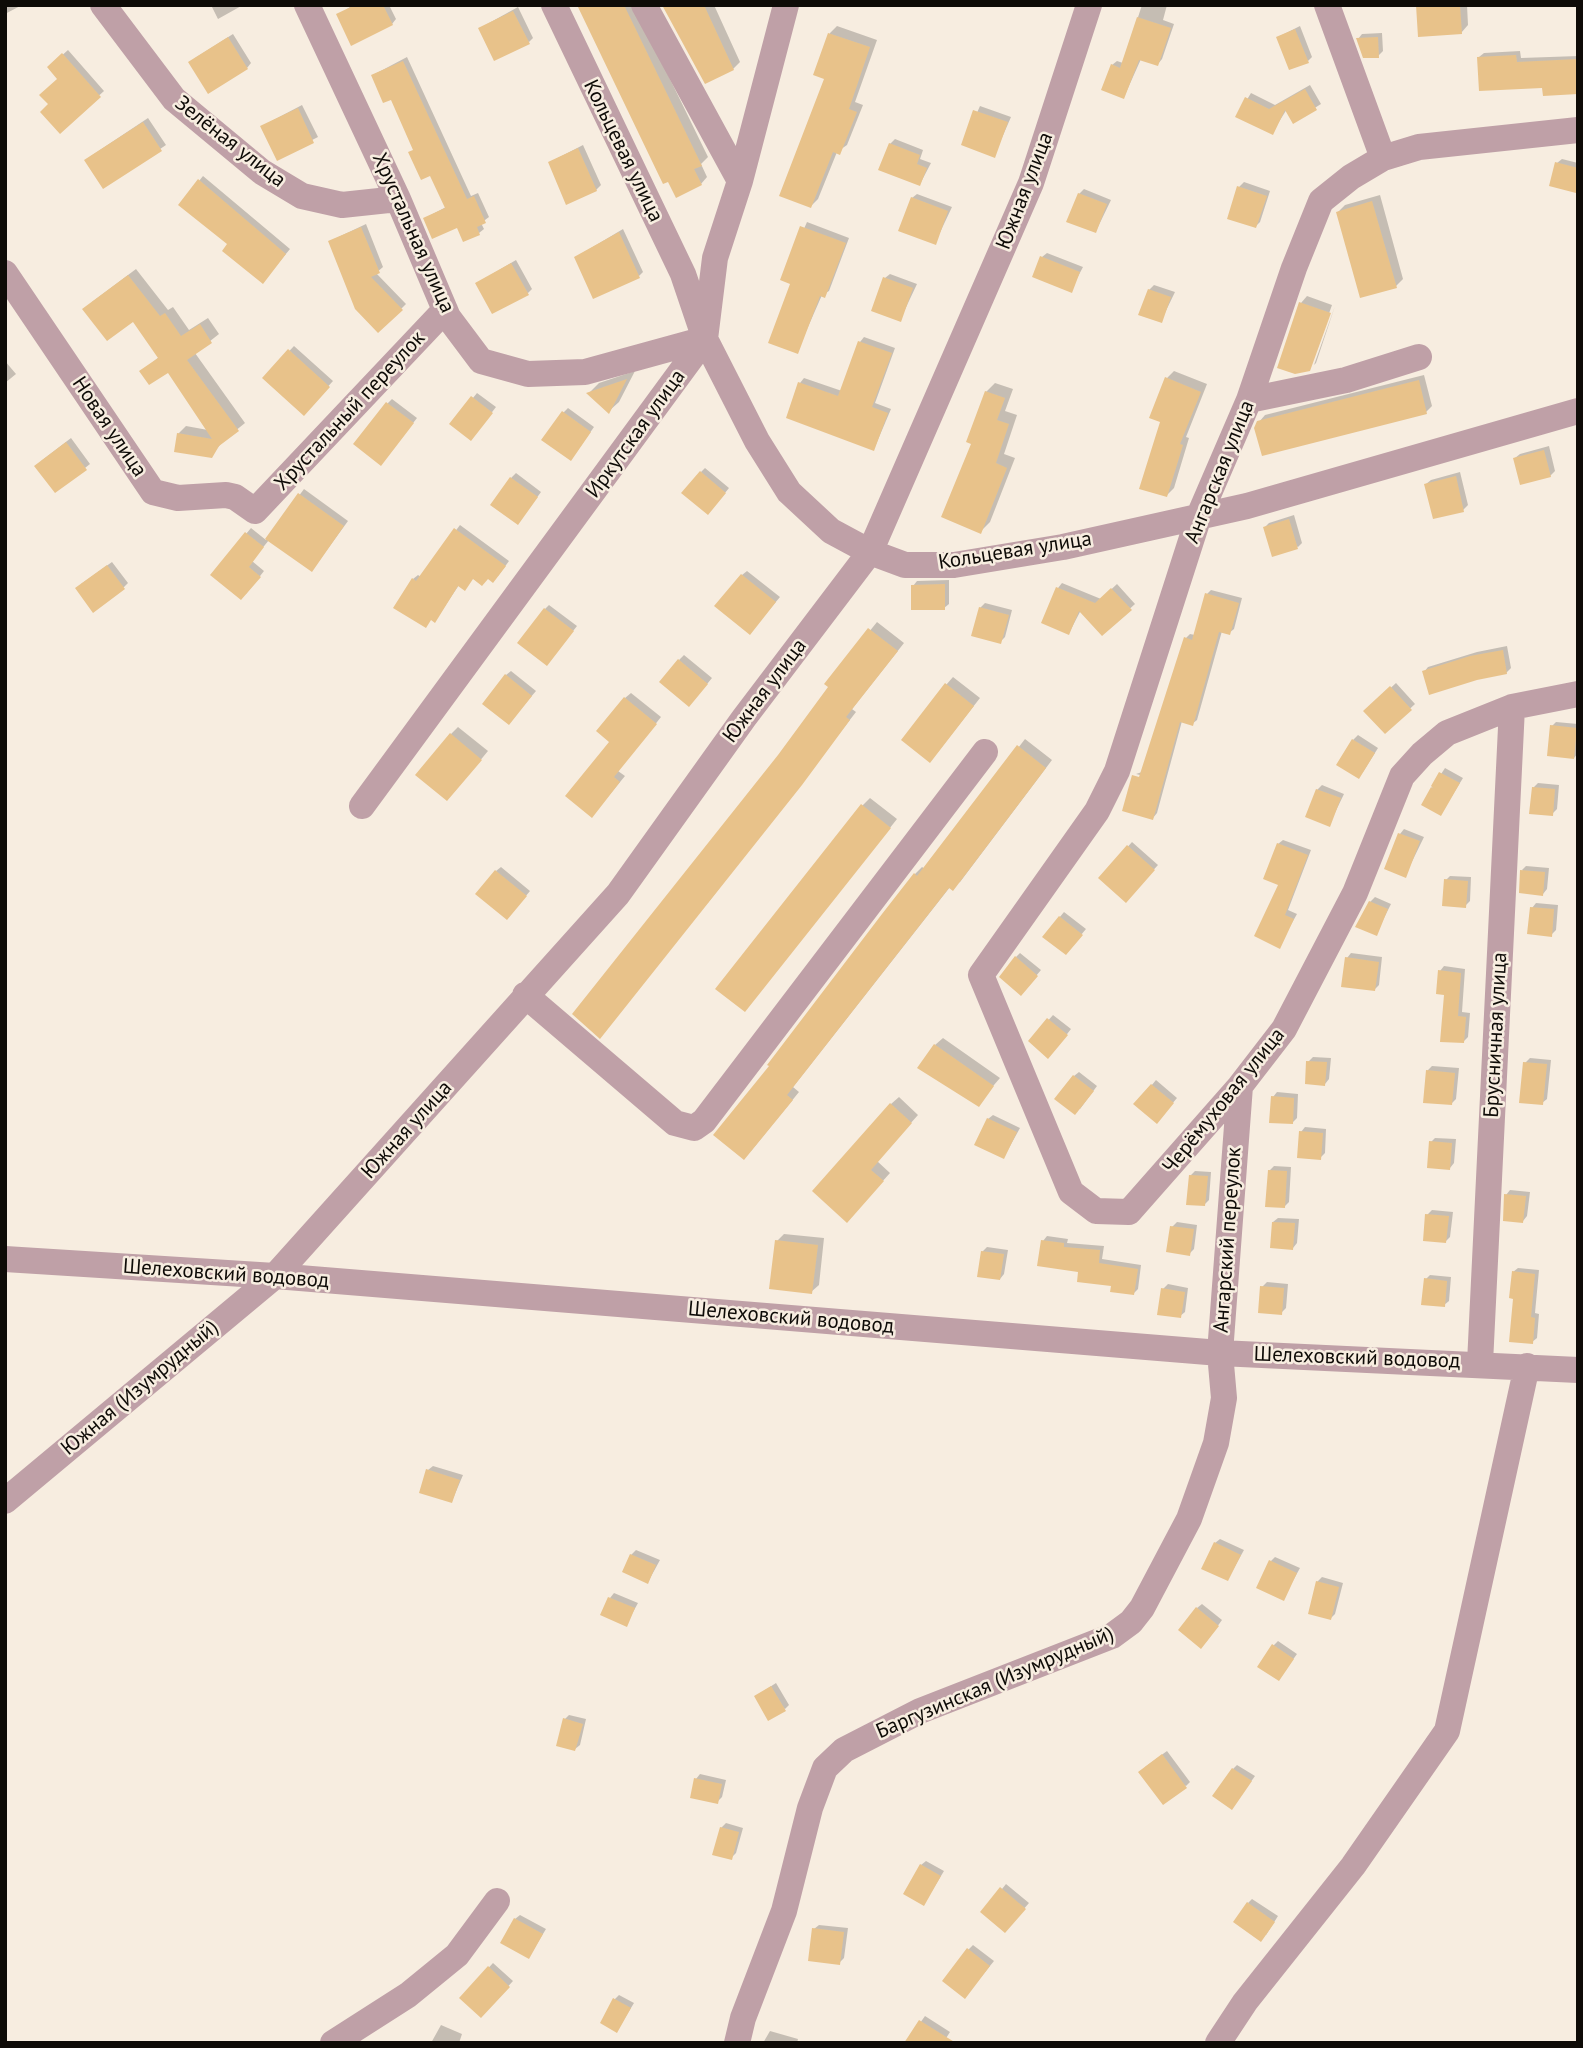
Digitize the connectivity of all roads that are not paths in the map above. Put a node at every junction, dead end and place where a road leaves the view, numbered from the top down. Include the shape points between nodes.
1 (103, 5) edge
2 (307, 5) edge
3 (554, 5) edge
4 (644, 5) edge
5 (786, 5) edge
6 (1089, 5) edge
7 (1327, 5) edge
8 (1578, 130) edge
9 (1383, 158) junction
10 (740, 181) junction
11 (398, 199) junction
12 (5, 273) edge
13 (445, 310) junction
14 (705, 339) junction
15 (1419, 357) dead end
16 (1249, 400) junction
17 (1578, 411) edge
18 (255, 511) joint
19 (1199, 516) junction
20 (870, 552) junction
21 (1578, 694) edge
22 (1512, 707) junction
23 (985, 752) dead end
24 (362, 806) dead end
25 (981, 975) joint
26 (524, 995) junction
27 (1240, 1086) junction
28 (5, 1259) edge
29 (275, 1276) junction
30 (1220, 1353) junction
31 (1480, 1363) junction
32 (1527, 1366) junction
33 (1578, 1370) edge
34 (5, 1501) edge
35 (497, 1901) dead end
36 (334, 2043) edge
37 (737, 2043) edge
38 (1218, 2043) edge

1 - 11 street, Зелёная улица via 174,99 262,172 302,196 342,205
2 - 11 street, Хрустальная улица
3 - 14 street, Кольцевая улица via 683,274
4 - 10 street
5 - 10 street, Иркутская улица
6 - 20 street, Южная улица via 1031,183
7 - 9 street
8 - 9 street, Ангарская улица via 1419,147
9 - 16 street, Ангарская улица via 1321,201
10 - 14 street, Иркутская улица via 715,258
11 - 13 street, Хрустальная улица
12 - 18 street, Новая улица via 153,492 178,498 226,495
13 - 14 street, Хрустальная улица via 481,361 528,374 585,372
13 - 18 street, Хрустальный переулок
14 - 20 street, Кольцевая улица via 757,441 789,492 831,531
14 - 24 street, Иркутская улица
15 - 16 street via 1346,380
16 - 19 street, Ангарская улица
17 - 19 street, Кольцевая улица
19 - 20 street, Кольцевая улица via 1063,547 954,565 905,565
19 - 25 street, Ангарская улица via 1116,771 1097,811
20 - 26 street, Южная улица via 618,894
21 - 22 street, Черёмуховая улица
22 - 27 street, Черёмуховая улица via 1447,733 1402,776 1355,893 1284,1029
22 - 31 street, Брусничная улица
23 - 26 street via 704,1121 694,1128 675,1123
25 - 27 street, Черёмуховая улица via 1071,1192 1096,1212 1129,1212
26 - 29 street, Южная улица
27 - 30 street, Ангарский переулок
28 - 29 street, Шелеховский водовод
29 - 30 street, Шелеховский водовод
29 - 34 street, Южная (Изумрудный)
30 - 31 street, Шелеховский водовод
30 - 37 street, Баргузинская (Изумрудный) via 1224,1398 1216,1443 1189,1519 1131,1622 1112,1636 920,1711 844,1750 825,1768 784,1910
31 - 32 street, Шелеховский водовод
32 - 33 street, Шелеховский водовод
32 - 38 street via 1447,1731 1353,1866
35 - 36 street via 457,1955 408,1995

